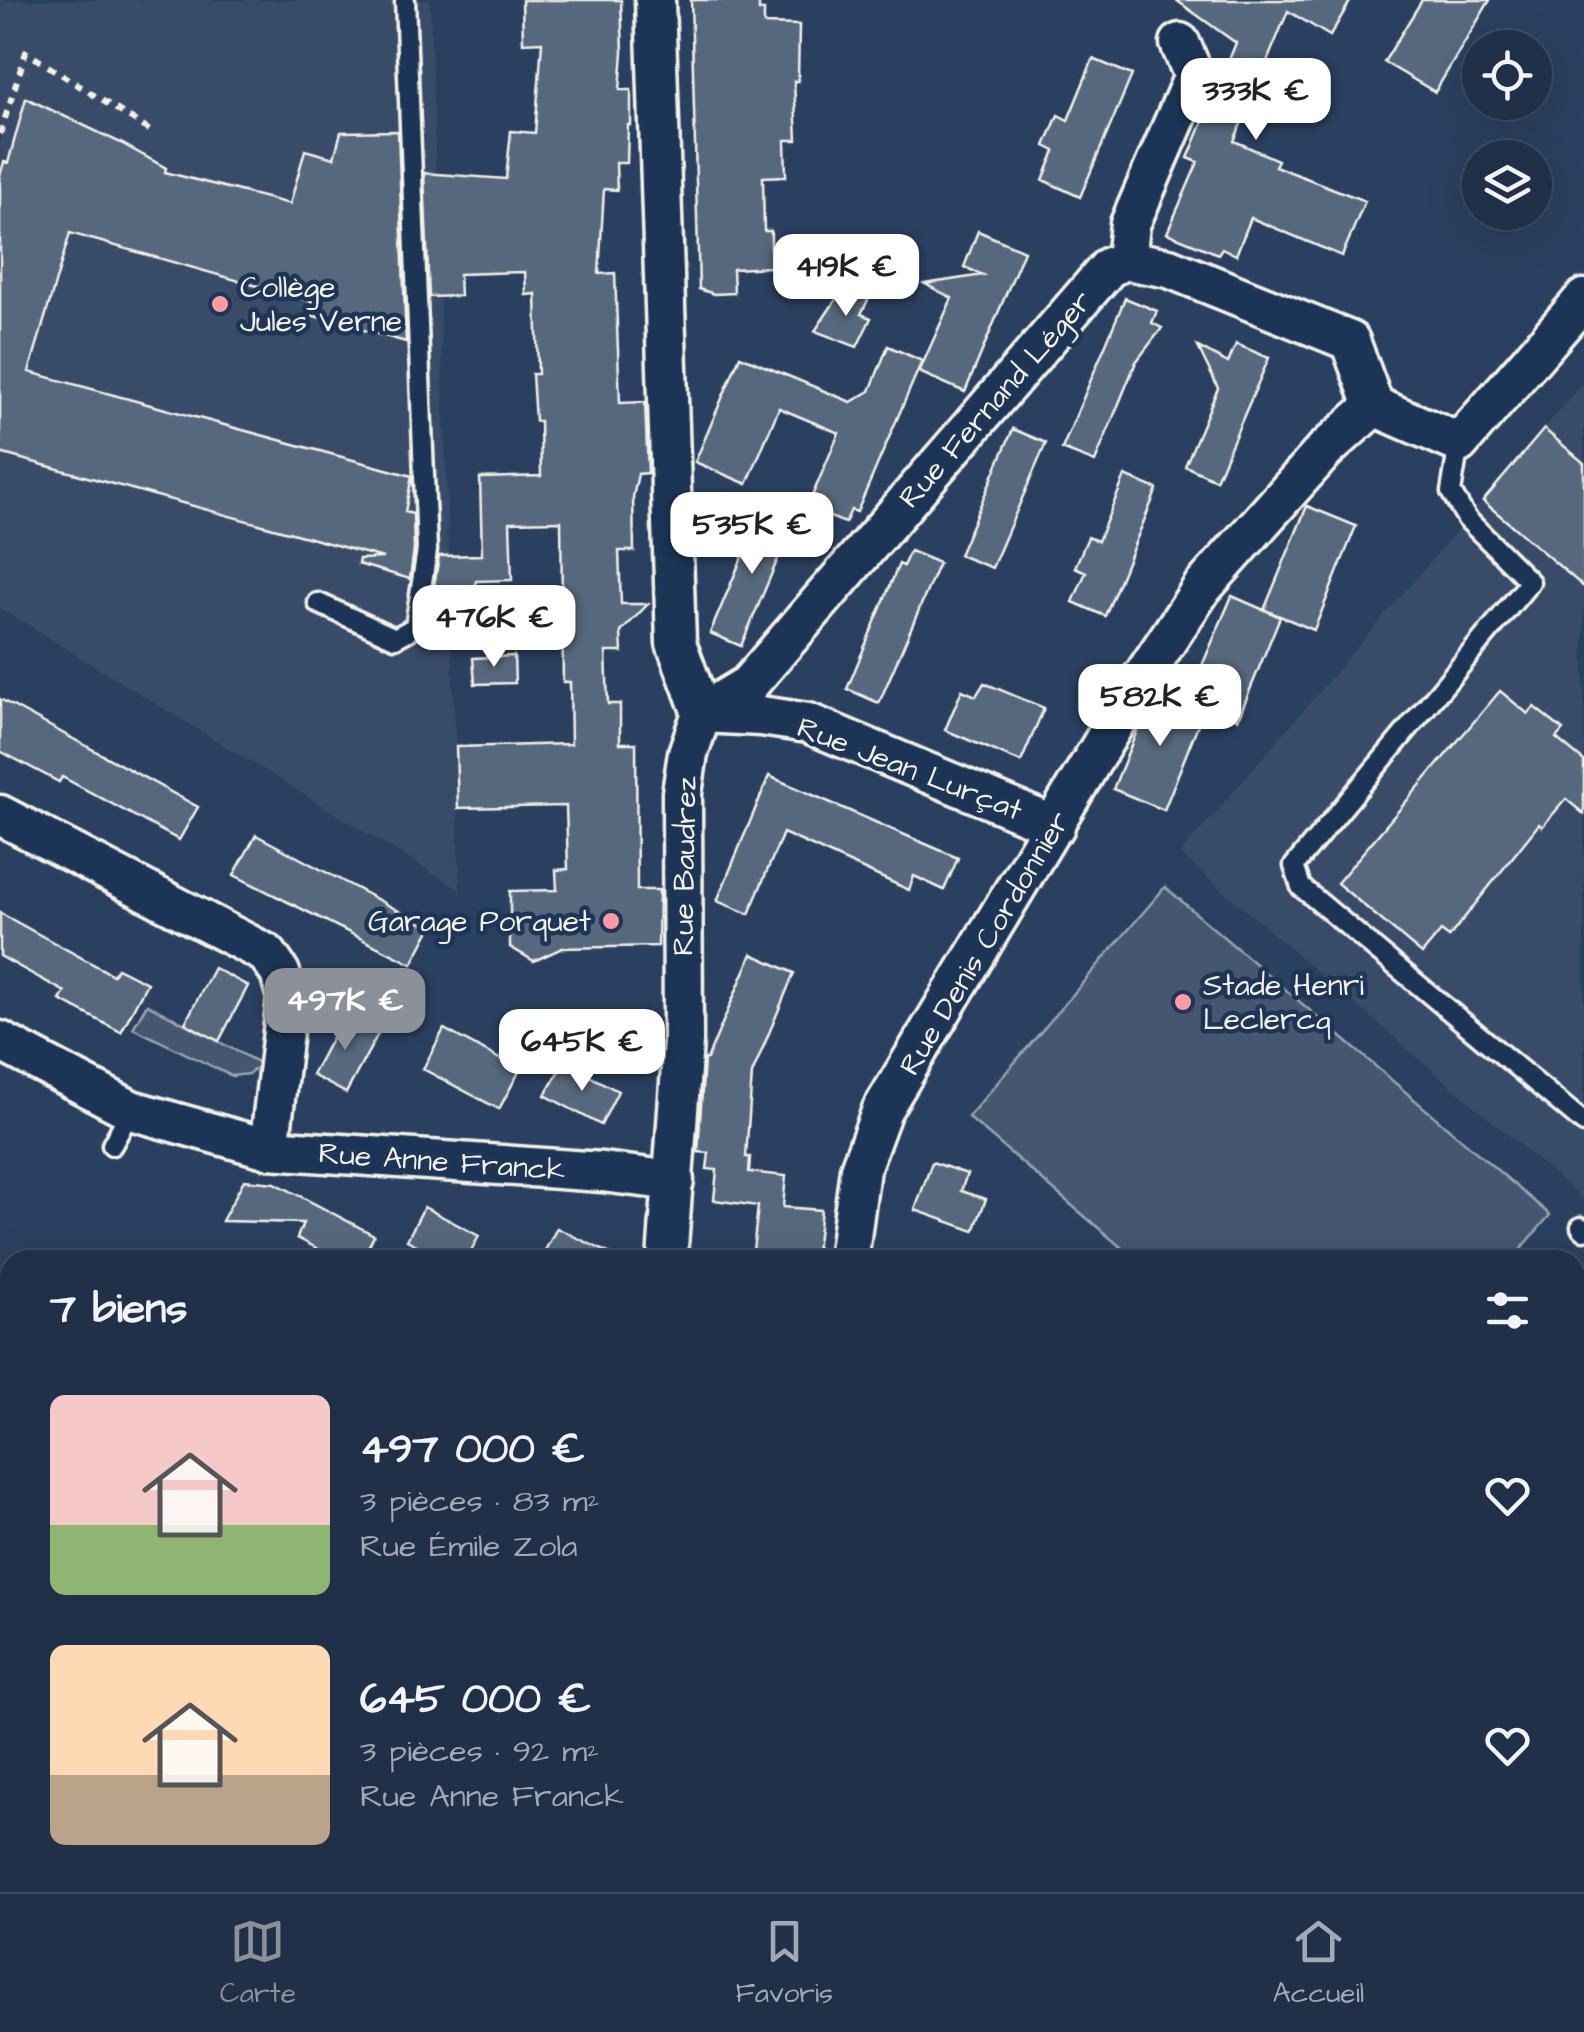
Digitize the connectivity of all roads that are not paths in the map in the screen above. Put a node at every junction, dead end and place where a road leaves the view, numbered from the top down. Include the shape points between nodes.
1 (404, 0) edge
2 (655, 0) edge
3 (1180, 43) dead end
4 (1126, 260) junction
5 (1584, 299) edge
6 (1374, 406) junction
7 (1459, 443) junction
8 (318, 603) dead end
9 (702, 714) junction
10 (0, 815) edge
11 (1056, 826) junction
12 (0, 1041) edge
13 (131, 1110) junction
14 (1584, 1123) edge
15 (112, 1145) dead end
16 (270, 1149) junction
17 (674, 1182) junction
18 (667, 1250) edge
19 (849, 1250) edge

1 - 8 lane via 427,550 415,627 394,638
2 - 9 street via 676,643
3 - 4 street via 1194,76 1130,224
4 - 6 street via 1169,268 1350,341
4 - 9 street, Rue Fernand Léger via 1109,267 748,685
5 - 7 street
6 - 7 street
6 - 11 street, Rue Denis Cordonnier via 1325,450 1202,588
7 - 14 lane via 1451,492 1467,519 1530,582 1294,866 1301,887
9 - 11 street, Rue Jean Lurçat via 808,723
9 - 17 street, Rue Baudrez via 682,792 683,1042
10 - 16 street via 267,954 286,998
11 - 19 street, Rue Denis Cordonnier via 882,1110 860,1169
12 - 13 street, Rue Anne Franck
13 - 15 lane
13 - 16 street, Rue Anne Franck
16 - 17 street, Rue Anne Franck
17 - 18 street, Rue Baudrez

